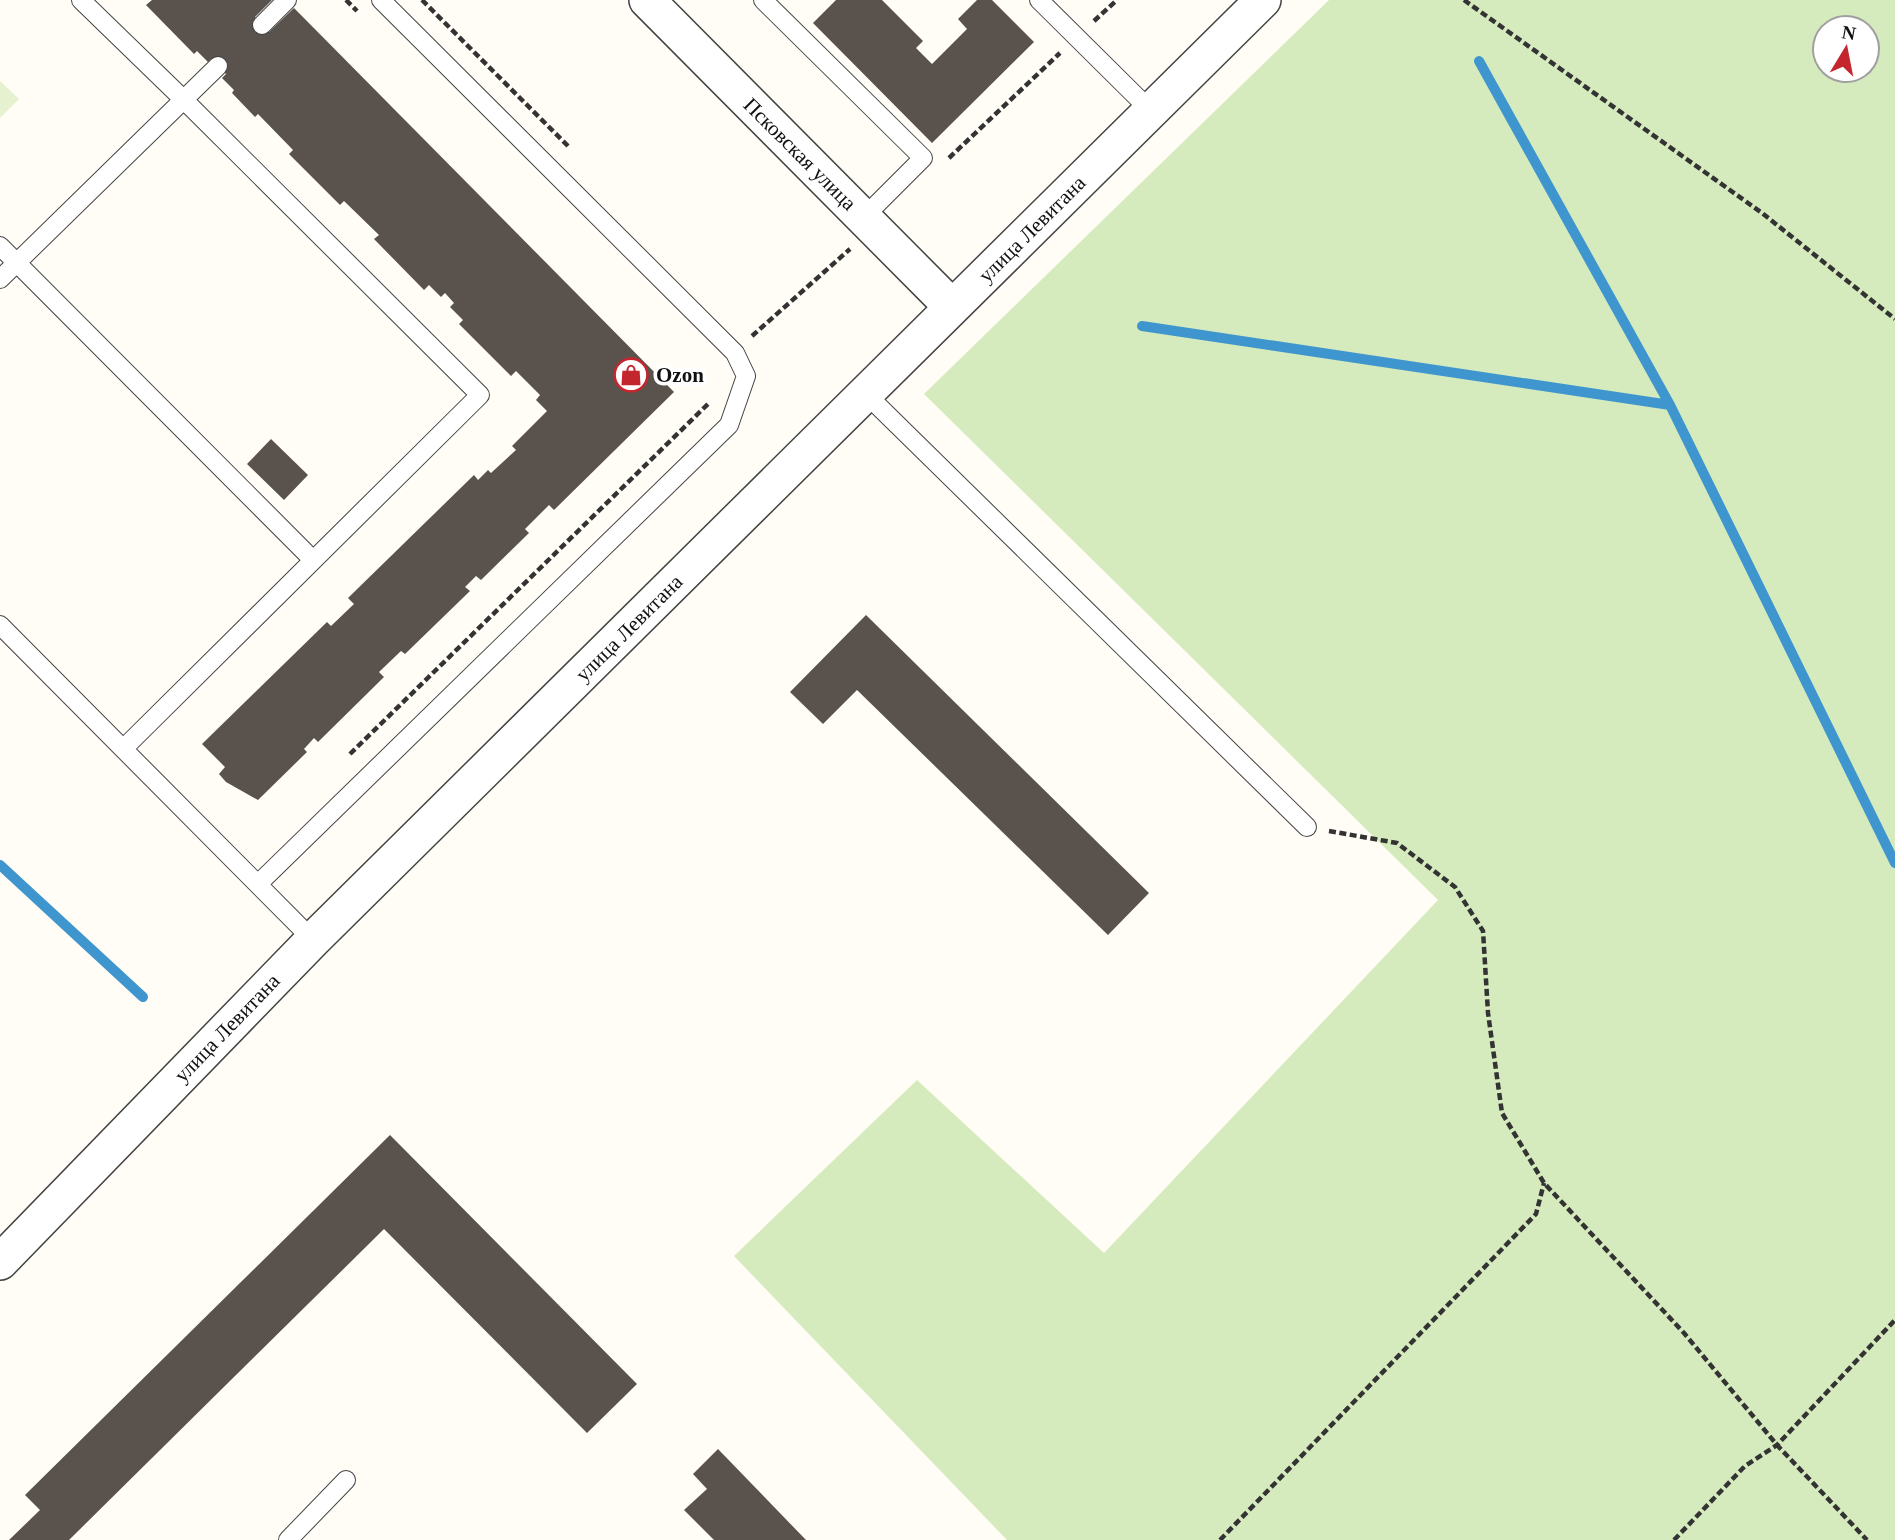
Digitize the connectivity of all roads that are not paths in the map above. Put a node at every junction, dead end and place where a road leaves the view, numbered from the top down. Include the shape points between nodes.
1 (81, 0) edge
2 (287, 0) edge
3 (381, 0) edge
4 (647, 0) edge
5 (762, 0) edge
6 (1039, 0) edge
7 (1263, 0) edge
8 (262, 24) dead end
9 (218, 66) dead end
10 (184, 100) junction
11 (1151, 111) junction
12 (863, 218) junction
13 (0, 246) edge
14 (16, 263) junction
15 (0, 279) edge
16 (953, 307) junction
17 (866, 394) junction
18 (313, 560) junction
19 (0, 625) edge
20 (123, 749) junction
21 (1307, 827) road end
22 (258, 884) junction
23 (313, 940) junction
24 (0, 1262) edge
25 (346, 1480) dead end
26 (288, 1540) edge

1 - 10 lane
2 - 8 lane
3 - 22 lane via 735,353 746,376 729,425
4 - 12 street, Псковская улица
5 - 12 lane via 923,158
6 - 11 lane
7 - 11 street, улица Левитана
9 - 10 lane
10 - 14 lane
10 - 18 lane via 480,395
11 - 16 street, улица Левитана
12 - 16 street, Псковская улица
13 - 14 lane
14 - 15 lane
14 - 18 lane
16 - 17 street, улица Левитана
17 - 21 lane
17 - 23 street, улица Левитана
18 - 20 lane
19 - 20 lane
20 - 22 lane
22 - 23 lane
23 - 24 street, улица Левитана
25 - 26 lane

